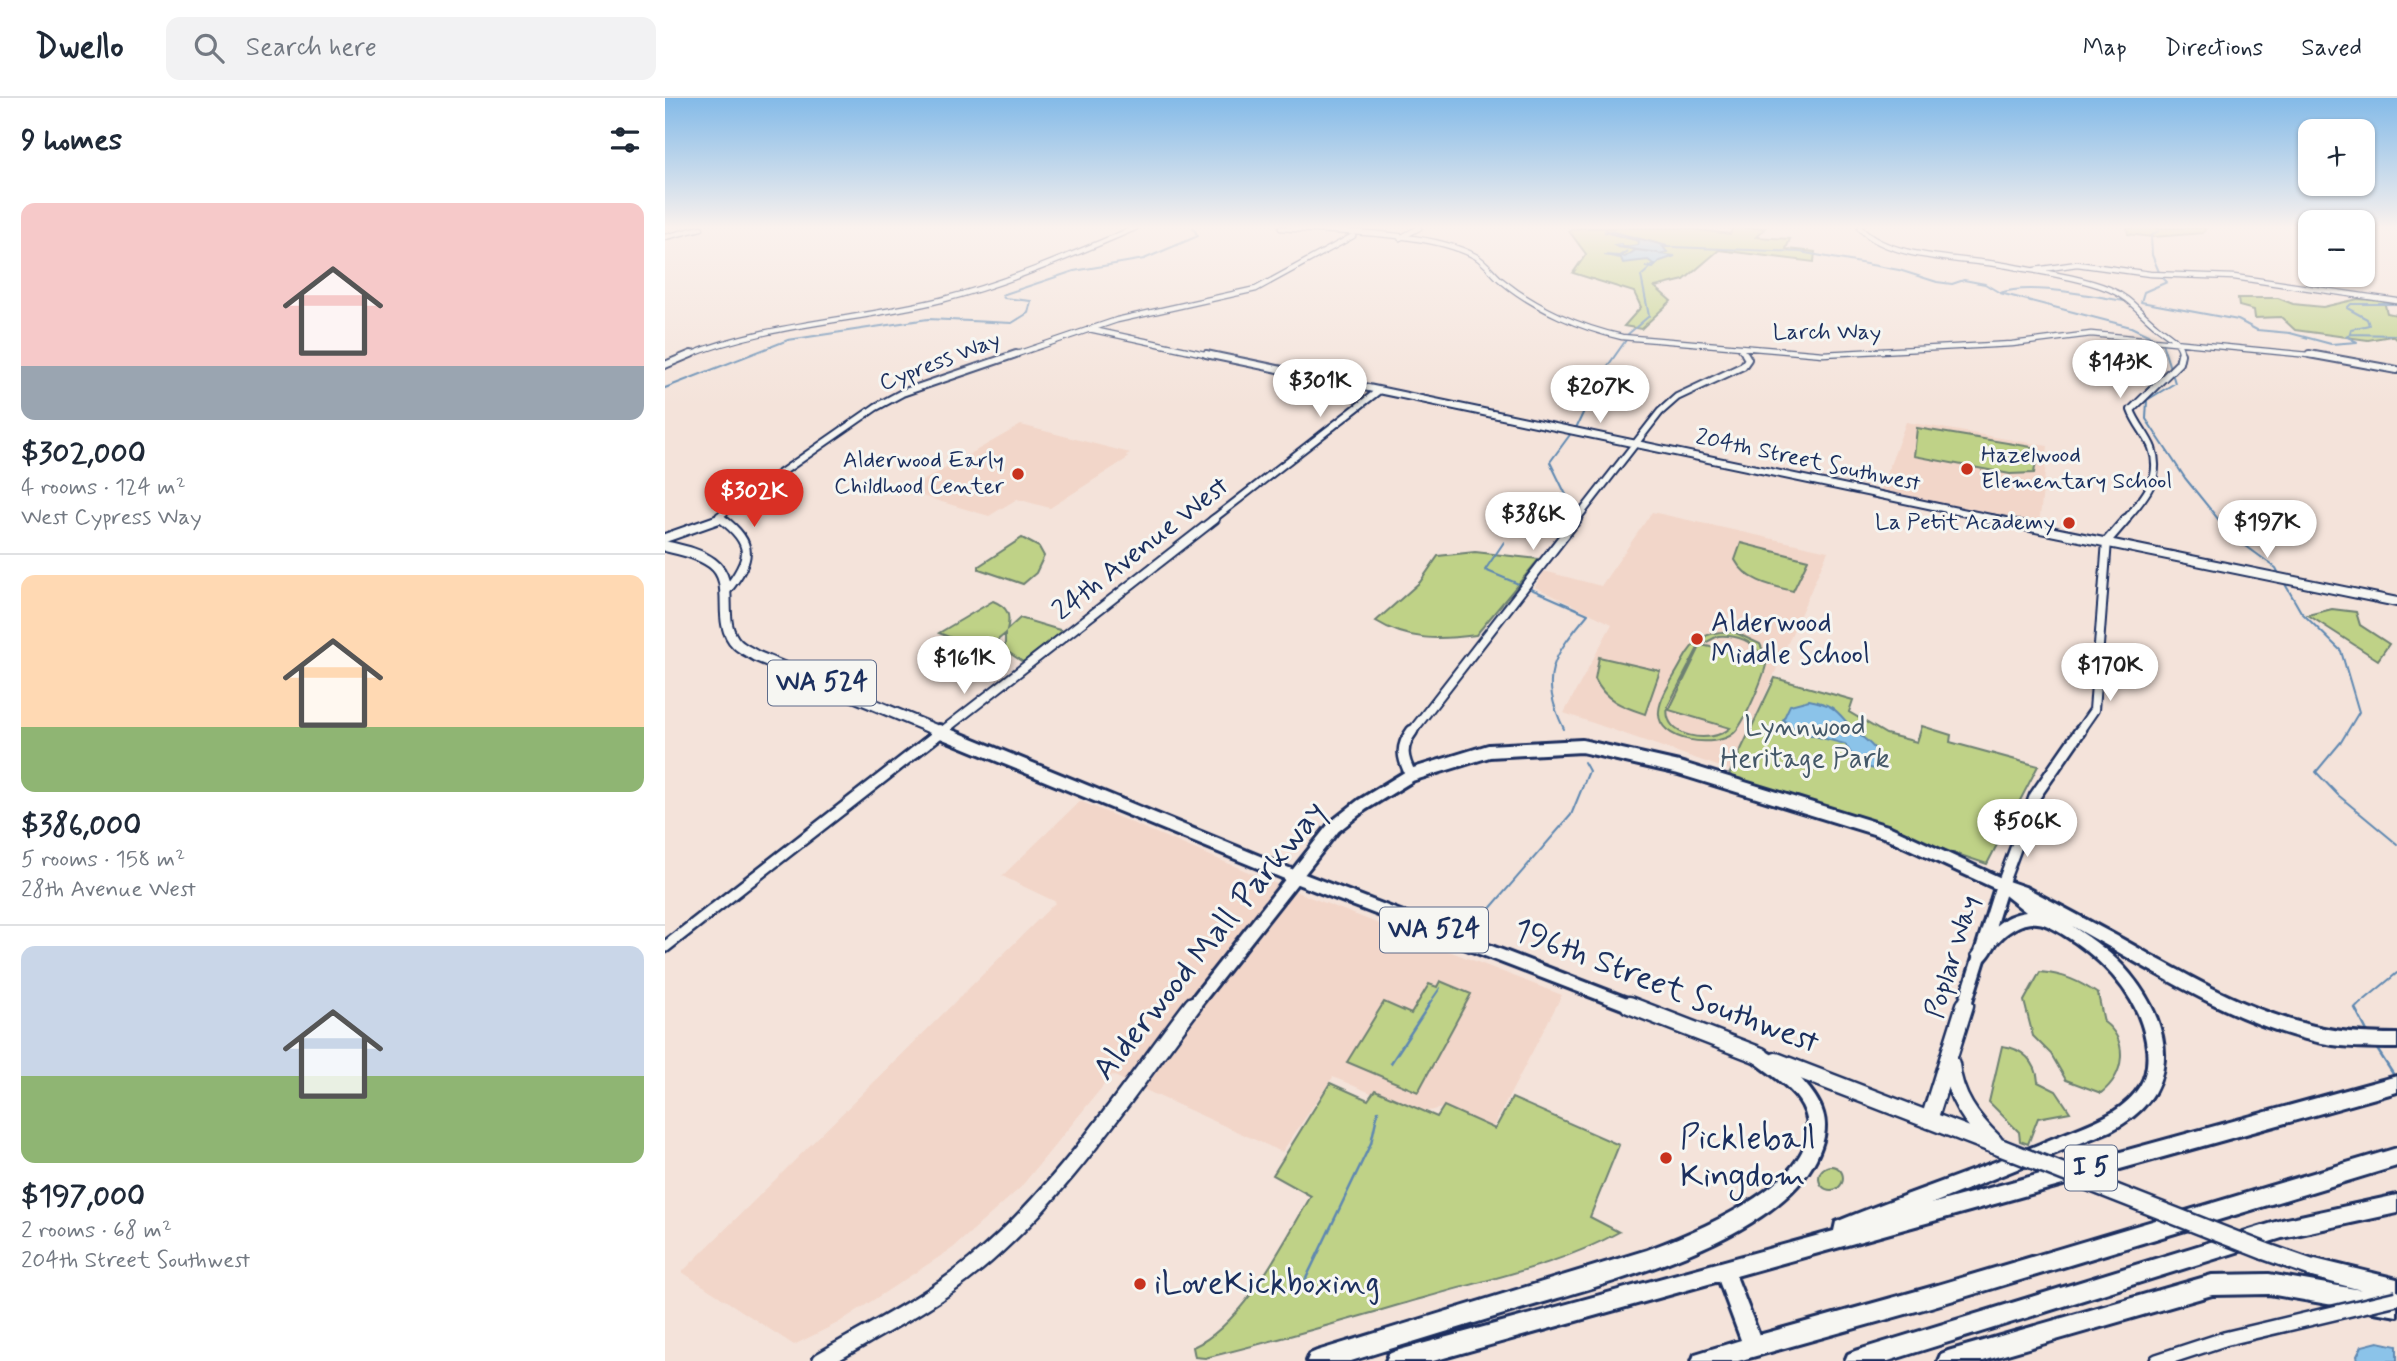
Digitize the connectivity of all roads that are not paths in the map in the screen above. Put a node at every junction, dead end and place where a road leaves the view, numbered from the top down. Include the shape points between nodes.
1 (980, 287) edge
2 (1261, 287) edge
3 (1511, 287) edge
4 (2100, 287) edge
5 (2302, 287) edge
6 (2397, 301) edge
7 (1089, 329) junction
8 (2176, 342) junction
9 (1740, 348) junction
10 (665, 365) edge
11 (2397, 370) edge
12 (1377, 392) junction
13 (1634, 446) junction
14 (720, 517) junction
15 (2115, 532) junction
16 (665, 538) edge
17 (2107, 541) junction
18 (665, 546) edge
19 (2131, 546) junction
20 (727, 590) junction
21 (2397, 602) edge
22 (943, 732) junction
23 (1411, 775) junction
24 (1293, 876) junction
25 (2002, 885) junction
26 (2056, 924) junction
27 (665, 947) edge
28 (1980, 955) junction
29 (2397, 1041) edge
30 (1951, 1053) junction
31 (1757, 1054) junction
32 (2397, 1084) edge
33 (1929, 1120) junction
34 (2002, 1148) junction
35 (2397, 1157) edge
36 (2397, 1204) edge
37 (1784, 1252) junction
38 (1724, 1269) junction
39 (2315, 1269) junction
40 (2397, 1289) edge
41 (2397, 1302) edge
42 (1753, 1345) junction
43 (821, 1361) edge
44 (1317, 1361) edge
45 (1396, 1361) edge
46 (1703, 1361) edge
47 (1855, 1361) edge
48 (1948, 1361) edge
49 (2157, 1361) edge

1 - 10 street via 941,300 779,328
2 - 7 street, Cypress Way
3 - 9 street, Larch Way via 1598,333
4 - 8 street via 2122,295
5 - 6 street
7 - 12 street, 204th Street Southwest
7 - 14 street, Cypress Way via 892,398 751,491
8 - 9 street, Larch Way via 2091,334 2013,344 1823,354
8 - 11 street, Larch Way via 2290,351
8 - 15 street via 2182,352 2180,361 2132,406 2132,418 2152,449 2155,476 2151,490
9 - 13 street via 1747,363 1672,400
12 - 13 street, 204th Street Southwest
12 - 22 street, 24th Avenue West
13 - 17 street, 204th Street Southwest
13 - 23 street via 1406,739 1402,758
14 - 16 street, Cypress Way
14 - 20 street via 741,533 747,551 745,566
15 - 17 street
15 - 19 street
17 - 19 street, 204th Street Southwest
17 - 25 street, Poplar Way via 2094,710 2035,796
18 - 20 main road via 711,561
19 - 21 street, 204th Street Southwest
20 - 22 main road, 196th Street Southwest / WA 524 via 726,625 737,643 773,663
22 - 24 main road, 196th Street Southwest / WA 524
22 - 27 street, 24th Avenue West
23 - 24 main road, Alderwood Mall Parkway via 1334,827
23 - 25 main road, Alderwood Mall Parkway via 1500,749 1569,746 1613,751 1887,832
24 - 31 main road, 196th Street Southwest / WA 524
24 - 43 main road, Alderwood Mall Parkway via 1043,1200 974,1265 909,1310
25 - 26 highway
25 - 28 main road, Poplar Way
25 - 29 highway via 2265,1020 2323,1037
26 - 28 highway via 2032,917 2010,920
26 - 37 highway via 2106,959 2145,1010 2156,1057 2151,1083 2136,1105 2113,1120 2004,1168
28 - 30 main road, Poplar Way
30 - 33 main road, Poplar Way
30 - 34 main road via 1956,1091 1968,1114
31 - 33 main road, 196th Street Southwest / WA 524
31 - 44 highway via 1808,1099 1817,1122 1814,1145 1800,1168 1754,1210 1616,1270
32 - 37 highway, I 5
33 - 34 main road, 196th Street Southwest / WA 524
34 - 39 main road, 196th Street Southwest / WA 524, bridge
35 - 42 highway via 1931,1297
36 - 47 highway via 2282,1229
37 - 38 highway, I 5
38 - 42 highway
38 - 45 highway, I 5
39 - 40 highway
39 - 41 main road, 196th Street Southwest / WA 524
41 - 48 highway via 2269,1284 2211,1285
41 - 49 street, bridge via 2224,1339
42 - 46 highway

